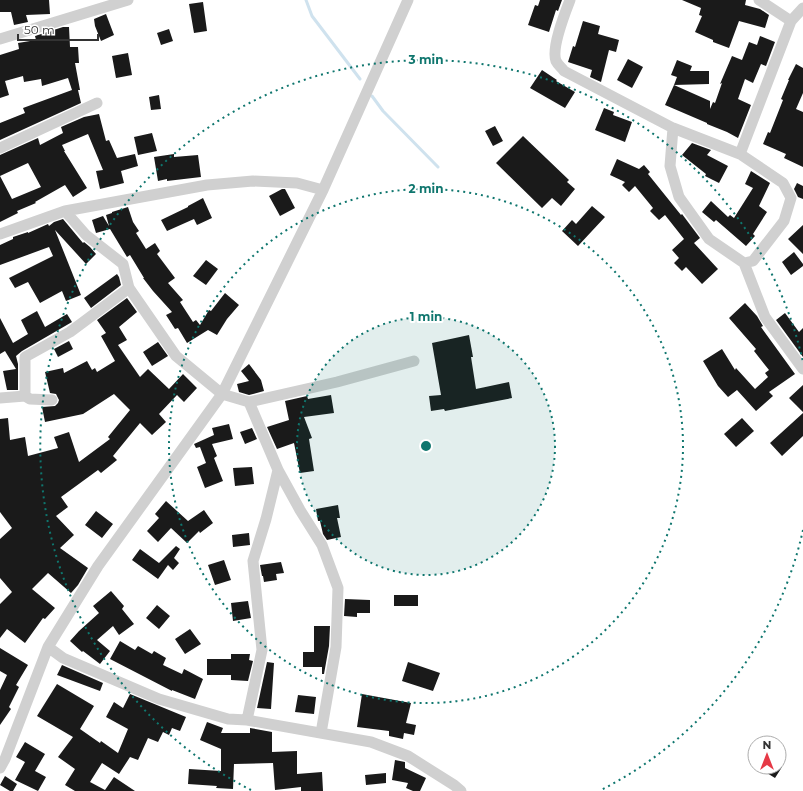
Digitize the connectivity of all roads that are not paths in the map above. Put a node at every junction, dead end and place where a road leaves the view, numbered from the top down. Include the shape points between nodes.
1 (128, 0) edge
2 (408, 0) edge
3 (570, 0) edge
4 (759, 0) edge
5 (803, 8) edge
6 (791, 21) junction
7 (0, 39) edge
8 (97, 103) dead end
9 (673, 128) junction
10 (0, 148) edge
11 (740, 154) junction
12 (323, 190) junction
13 (65, 211) junction
14 (0, 234) edge
15 (744, 263) junction
16 (129, 288) junction
17 (414, 361) dead end
18 (803, 369) edge
19 (222, 394) junction
20 (25, 396) junction
21 (0, 398) edge
22 (52, 400) dead end
23 (249, 402) junction
24 (278, 470) junction
25 (48, 647) junction
26 (247, 720) junction
27 (321, 734) junction
28 (0, 768) edge
29 (461, 791) edge

1 - 7 street
2 - 12 street
3 - 9 street via 554,52 556,62 564,71
4 - 6 street
5 - 6 street
6 - 11 street
8 - 10 street
9 - 11 street
9 - 15 street via 670,166 680,197 709,239
11 - 15 street via 783,183 791,198 784,221 753,261
12 - 13 street via 297,183 253,181 207,185
12 - 19 street
13 - 14 street
13 - 16 street via 86,234 124,264
15 - 18 street via 765,317
16 - 19 street via 176,356
16 - 20 street via 70,332 25,357
17 - 23 street
19 - 23 street
19 - 25 street via 98,566
20 - 21 street
20 - 22 street via 30,399
23 - 24 street
24 - 26 street via 253,561 262,650
24 - 27 street via 322,545 338,588 336,647
25 - 26 street via 63,658 159,699 228,719
25 - 28 street
26 - 27 street
27 - 29 street via 371,742 408,756

